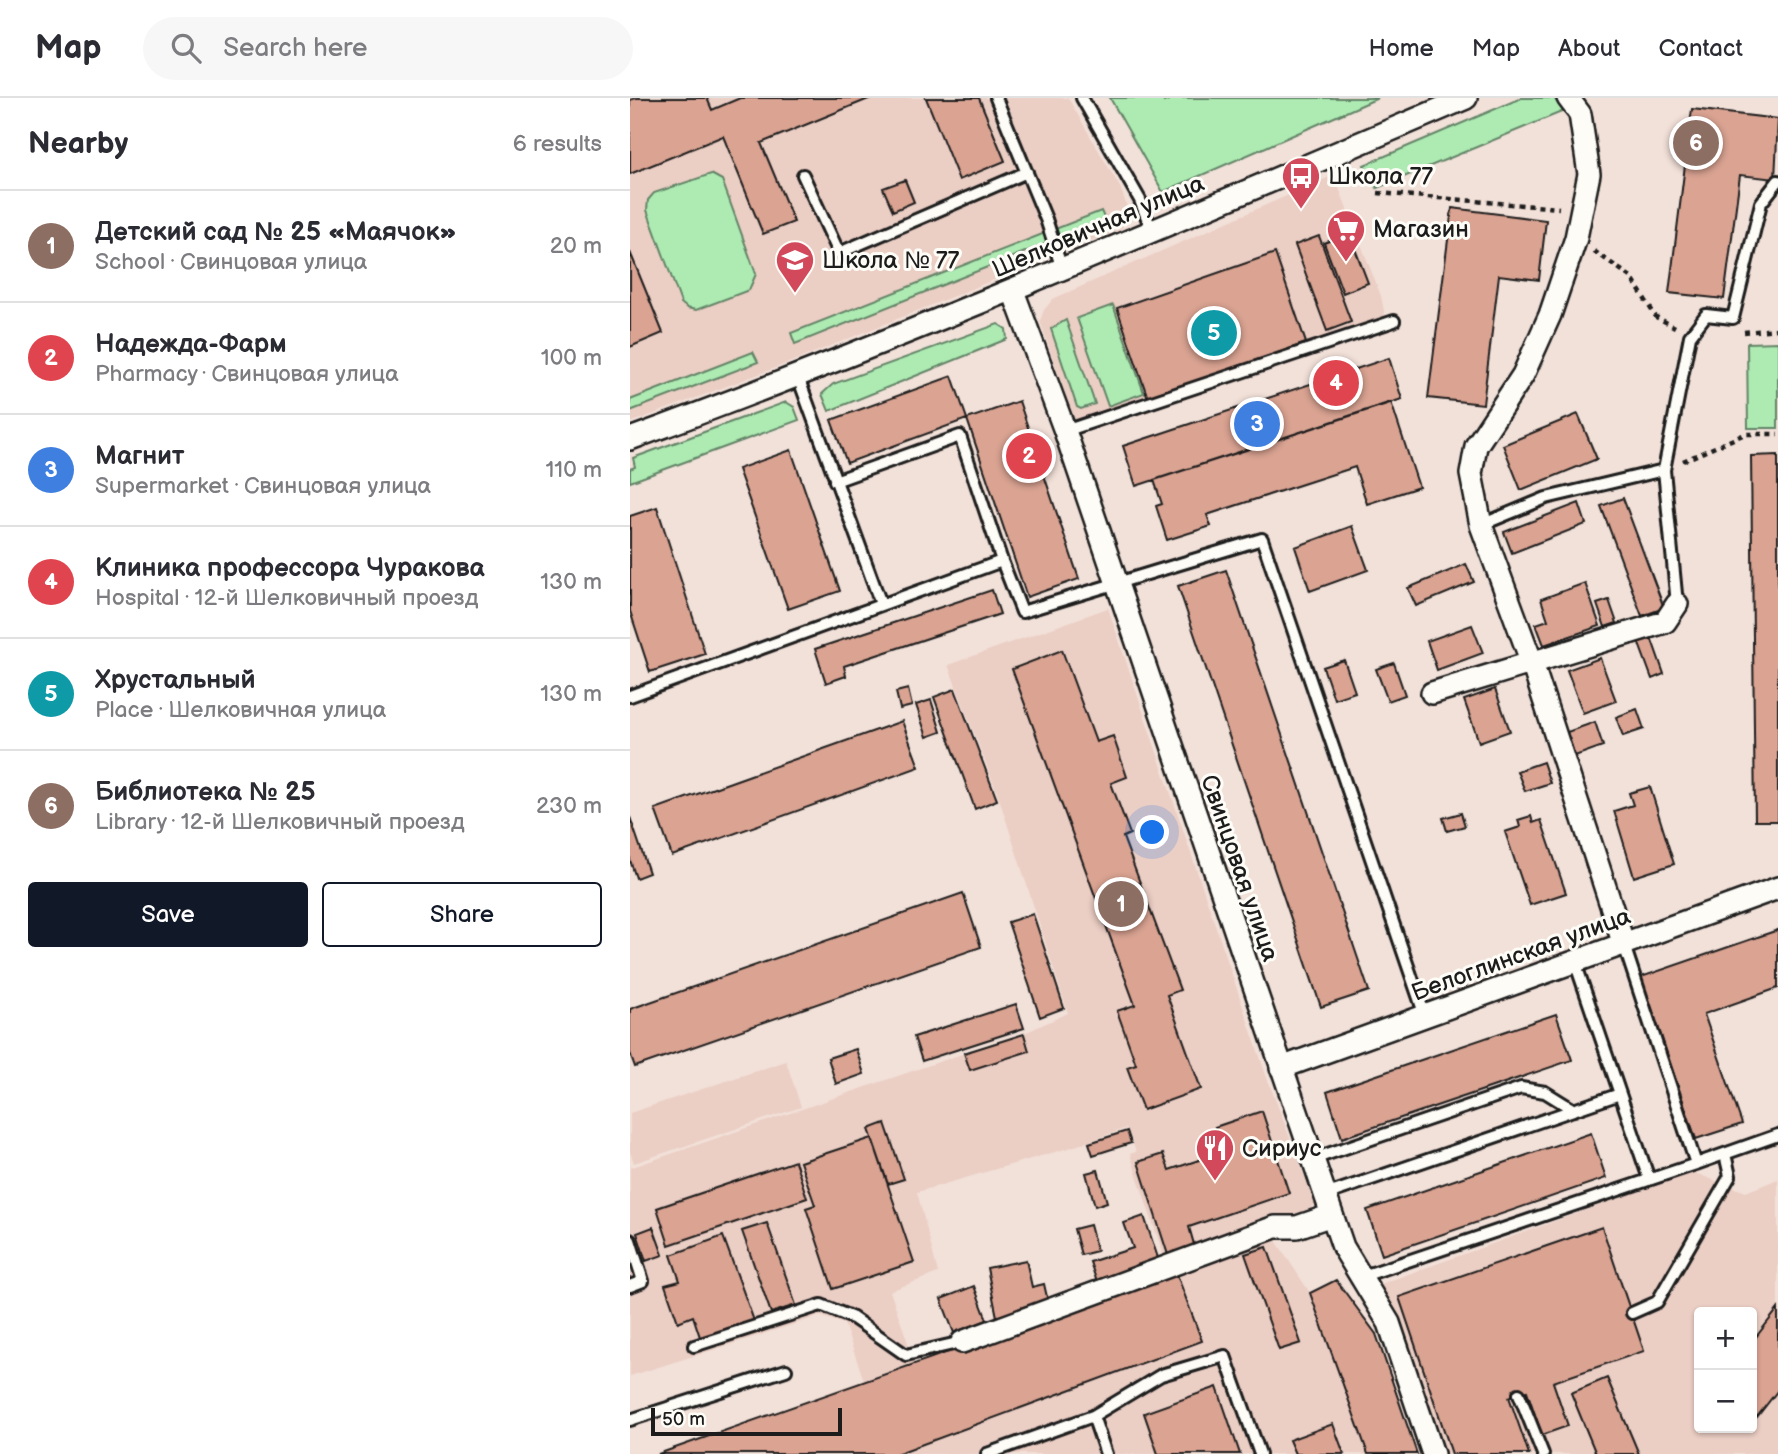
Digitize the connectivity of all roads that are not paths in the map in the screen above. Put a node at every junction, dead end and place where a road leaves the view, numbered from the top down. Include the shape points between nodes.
1 (996, 98) edge
2 (1082, 98) edge
3 (1466, 98) edge
4 (1568, 98) edge
5 (1027, 172) junction
6 (803, 176) dead end
7 (1778, 181) edge
8 (1152, 231) junction
9 (1062, 270) junction
10 (1013, 291) junction
11 (1394, 321) dead end
12 (798, 377) junction
13 (1065, 431) junction
14 (630, 439) edge
15 (1664, 470) junction
16 (835, 481) junction
17 (1481, 525) junction
18 (1002, 561) junction
19 (1115, 584) junction
20 (881, 604) junction
21 (1677, 604) joint
22 (1532, 663) junction
23 (1432, 693) dead end
24 (630, 696) edge
25 (1778, 888) edge
26 (1624, 945) junction
27 (1575, 962) junction
28 (1425, 1016) junction
29 (1281, 1068) junction
30 (1620, 1094) junction
31 (1574, 1110) junction
32 (1778, 1135) edge
33 (1725, 1154) junction
34 (1313, 1159) junction
35 (1696, 1164) junction
36 (1649, 1180) junction
37 (1325, 1195) junction
38 (1332, 1215) junction
39 (630, 1240) edge
40 (1359, 1278) junction
41 (630, 1286) edge
42 (1632, 1313) dead end
43 (962, 1342) joint
44 (694, 1346) dead end
45 (786, 1370) dead end
46 (1519, 1394) dead end
47 (1093, 1416) junction
48 (630, 1420) edge
49 (987, 1454) edge
50 (1106, 1454) edge
51 (1260, 1454) edge
52 (1433, 1454) edge
53 (1543, 1454) edge

1 - 5 lane
2 - 8 lane via 1140,200
3 - 8 street, Шелковичная улица
4 - 17 street via 1580,114 1590,174 1583,210 1550,314 1523,375 1476,446 1471,474
5 - 6 lane via 839,253
5 - 9 lane
7 - 15 lane via 1761,203 1733,318 1706,315 1690,336
8 - 9 street, Шелковичная улица
9 - 10 street, Шелковичная улица
10 - 12 street, Шелковичная улица
10 - 13 street, Свинцовая улица
11 - 13 lane
12 - 14 street, Шелковичная улица
12 - 16 lane
13 - 19 street, Свинцовая улица
15 - 17 lane via 1546,498
15 - 21 lane
16 - 18 lane via 960,436
16 - 20 lane
17 - 22 street
18 - 19 lane via 1022,612
18 - 20 lane
19 - 28 lane via 1262,538
19 - 29 street, Свинцовая улица
20 - 24 lane
21 - 22 street via 1665,622
22 - 23 street
22 - 26 street
25 - 26 street, Белоглинская улица
26 - 27 street, Белоглинская улица
26 - 35 lane
27 - 28 street, Белоглинская улица
27 - 30 lane
28 - 29 street, Белоглинская улица
29 - 34 street, Свинцовая улица
30 - 31 lane
30 - 36 lane
31 - 34 lane via 1545,1092 1521,1088
31 - 37 lane
32 - 33 lane
33 - 35 lane
33 - 42 lane via 1731,1176 1657,1302
34 - 37 street, Свинцовая улица
35 - 36 lane
36 - 40 lane
37 - 38 street, Свинцовая улица
38 - 40 street, Свинцовая улица
38 - 43 street via 1297,1227 1275,1227
39 - 41 lane via 643,1281
40 - 52 street, Свинцовая улица via 1389,1324
43 - 44 lane via 906,1356 853,1318 821,1305
45 - 48 lane
46 - 53 lane
47 - 49 lane
47 - 50 lane
47 - 51 lane via 1161,1375 1225,1356

